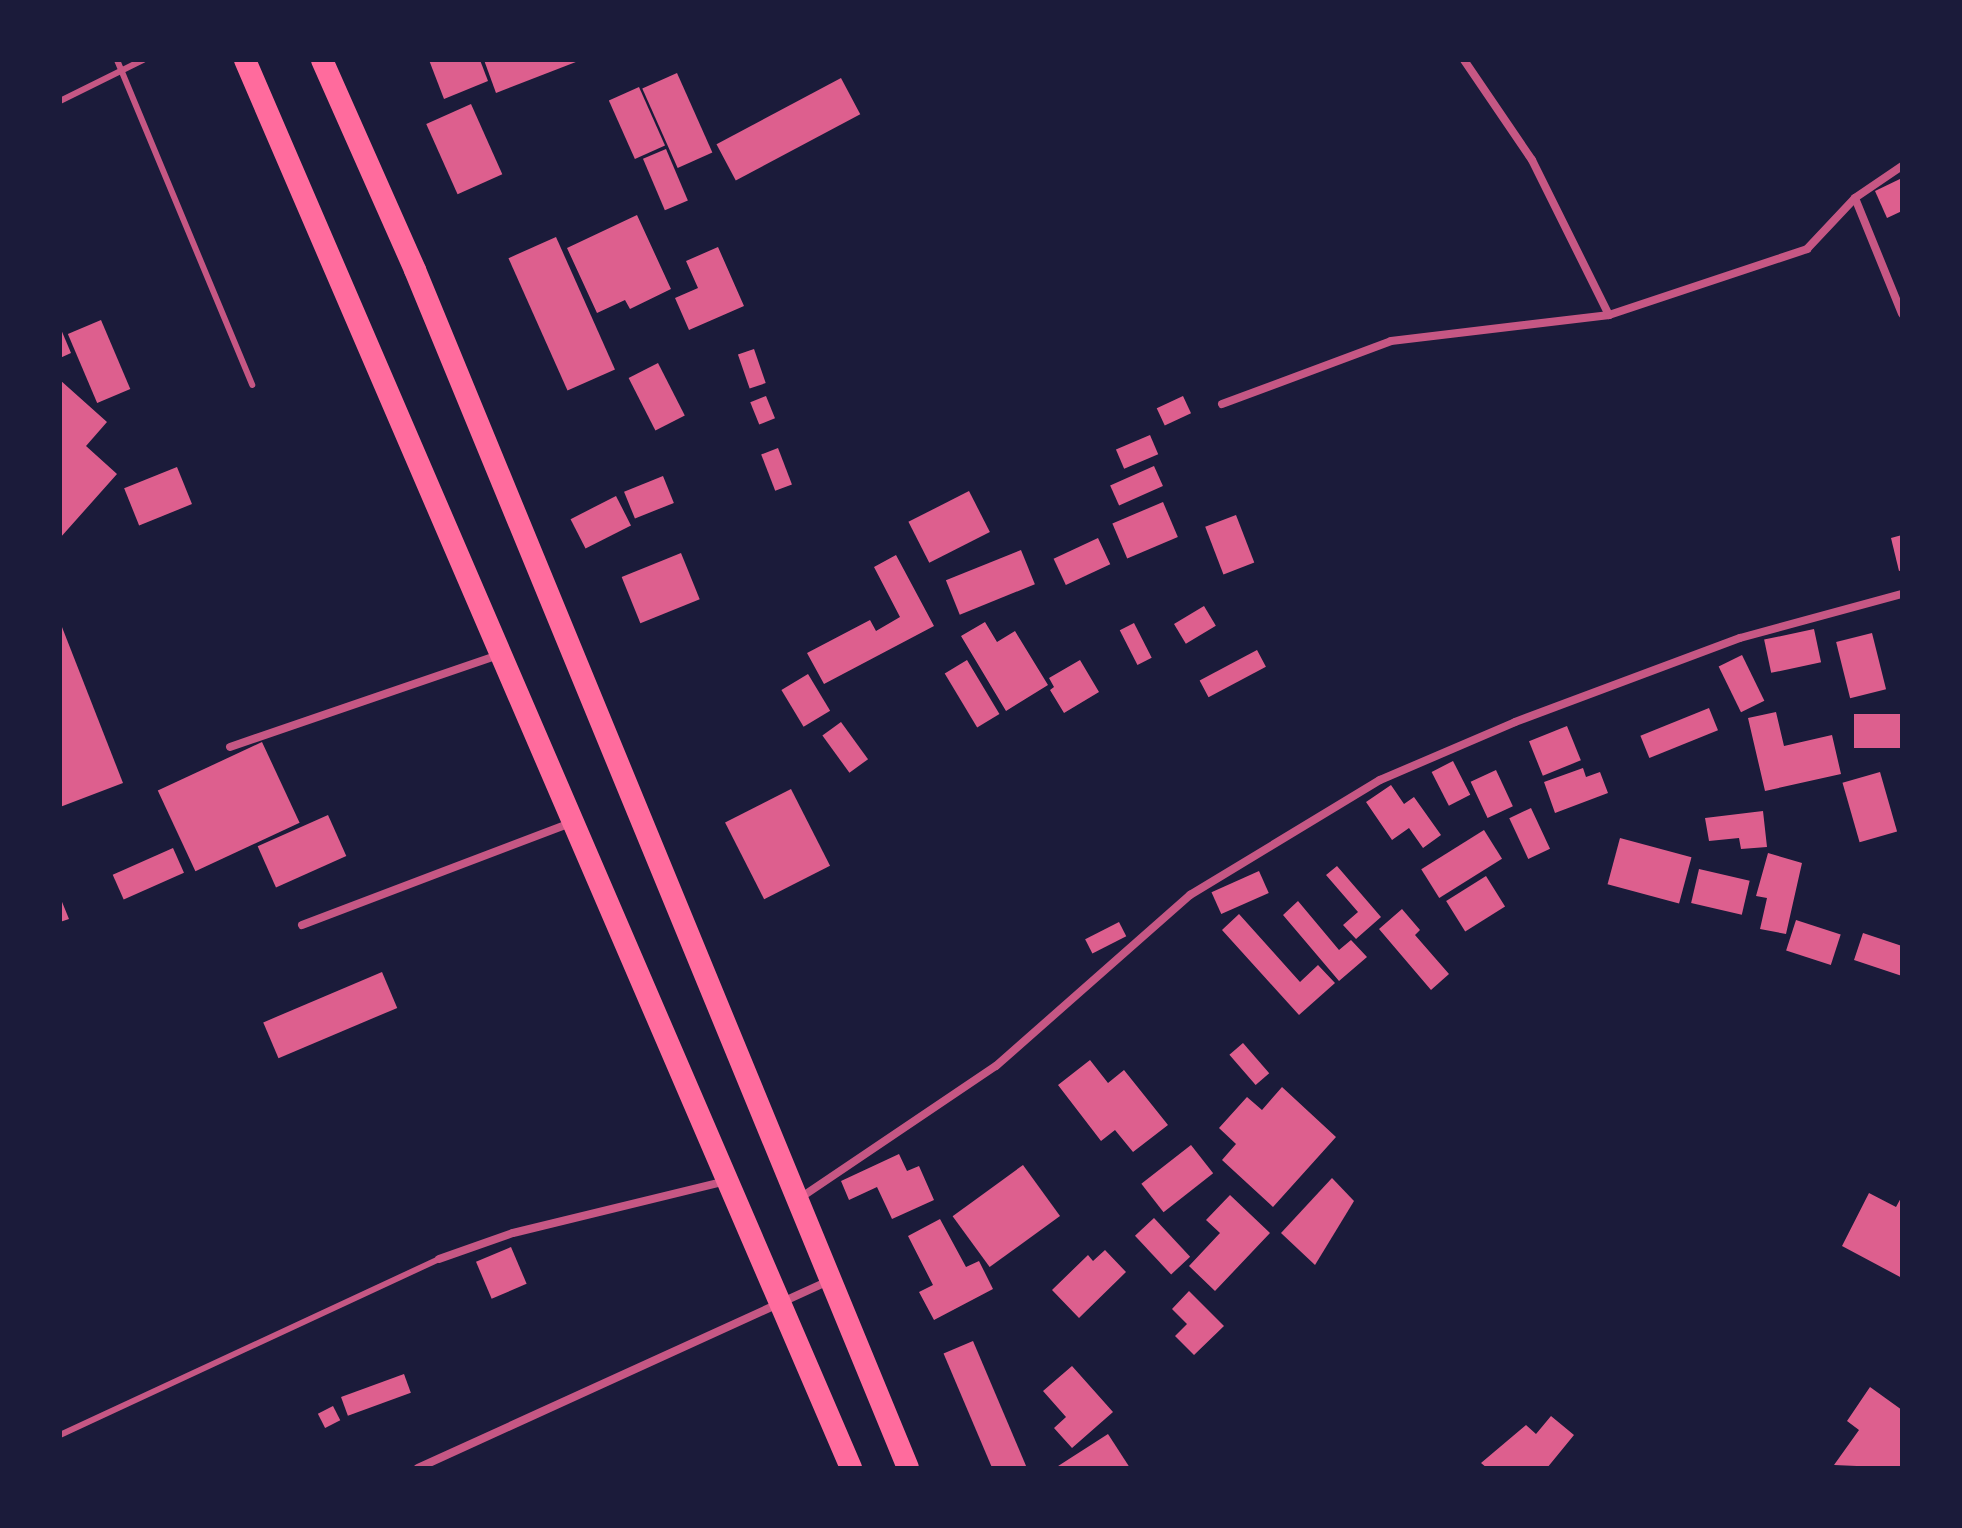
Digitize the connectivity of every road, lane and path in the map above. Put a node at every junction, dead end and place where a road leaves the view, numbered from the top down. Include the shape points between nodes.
1 (117, 60) edge
2 (143, 60) edge
3 (245, 60) edge
4 (322, 60) edge
5 (1464, 60) edge
6 (121, 70) junction
7 (60, 101) edge
8 (1902, 166) edge
9 (1855, 198) junction
10 (1902, 314) edge
11 (1609, 315) junction
12 (252, 385) dead end
13 (1222, 404) dead end
14 (1902, 594) edge
15 (503, 653) junction
16 (230, 747) dead end
17 (575, 821) junction
18 (302, 925) dead end
19 (727, 1181) junction
20 (796, 1201) junction
21 (439, 1259) joint
22 (829, 1281) junction
23 (778, 1302) junction
24 (60, 1435) edge
25 (418, 1468) edge
26 (851, 1468) edge
27 (908, 1468) edge

1 - 6 lane
2 - 6 lane
3 - 15 highway
4 - 20 highway via 421,285
5 - 11 street via 1532,160
6 - 7 lane
6 - 12 lane
8 - 9 street
9 - 10 street
9 - 11 street via 1807,249
11 - 13 street via 1391,341
14 - 20 street via 1740,638 1515,722 1380,780 1190,895 996,1066
15 - 16 street
15 - 17 highway
17 - 18 street
17 - 19 highway
19 - 21 street via 513,1233
19 - 23 highway
20 - 22 highway
21 - 24 lane
22 - 23 street
22 - 27 highway
23 - 25 street
23 - 26 highway

